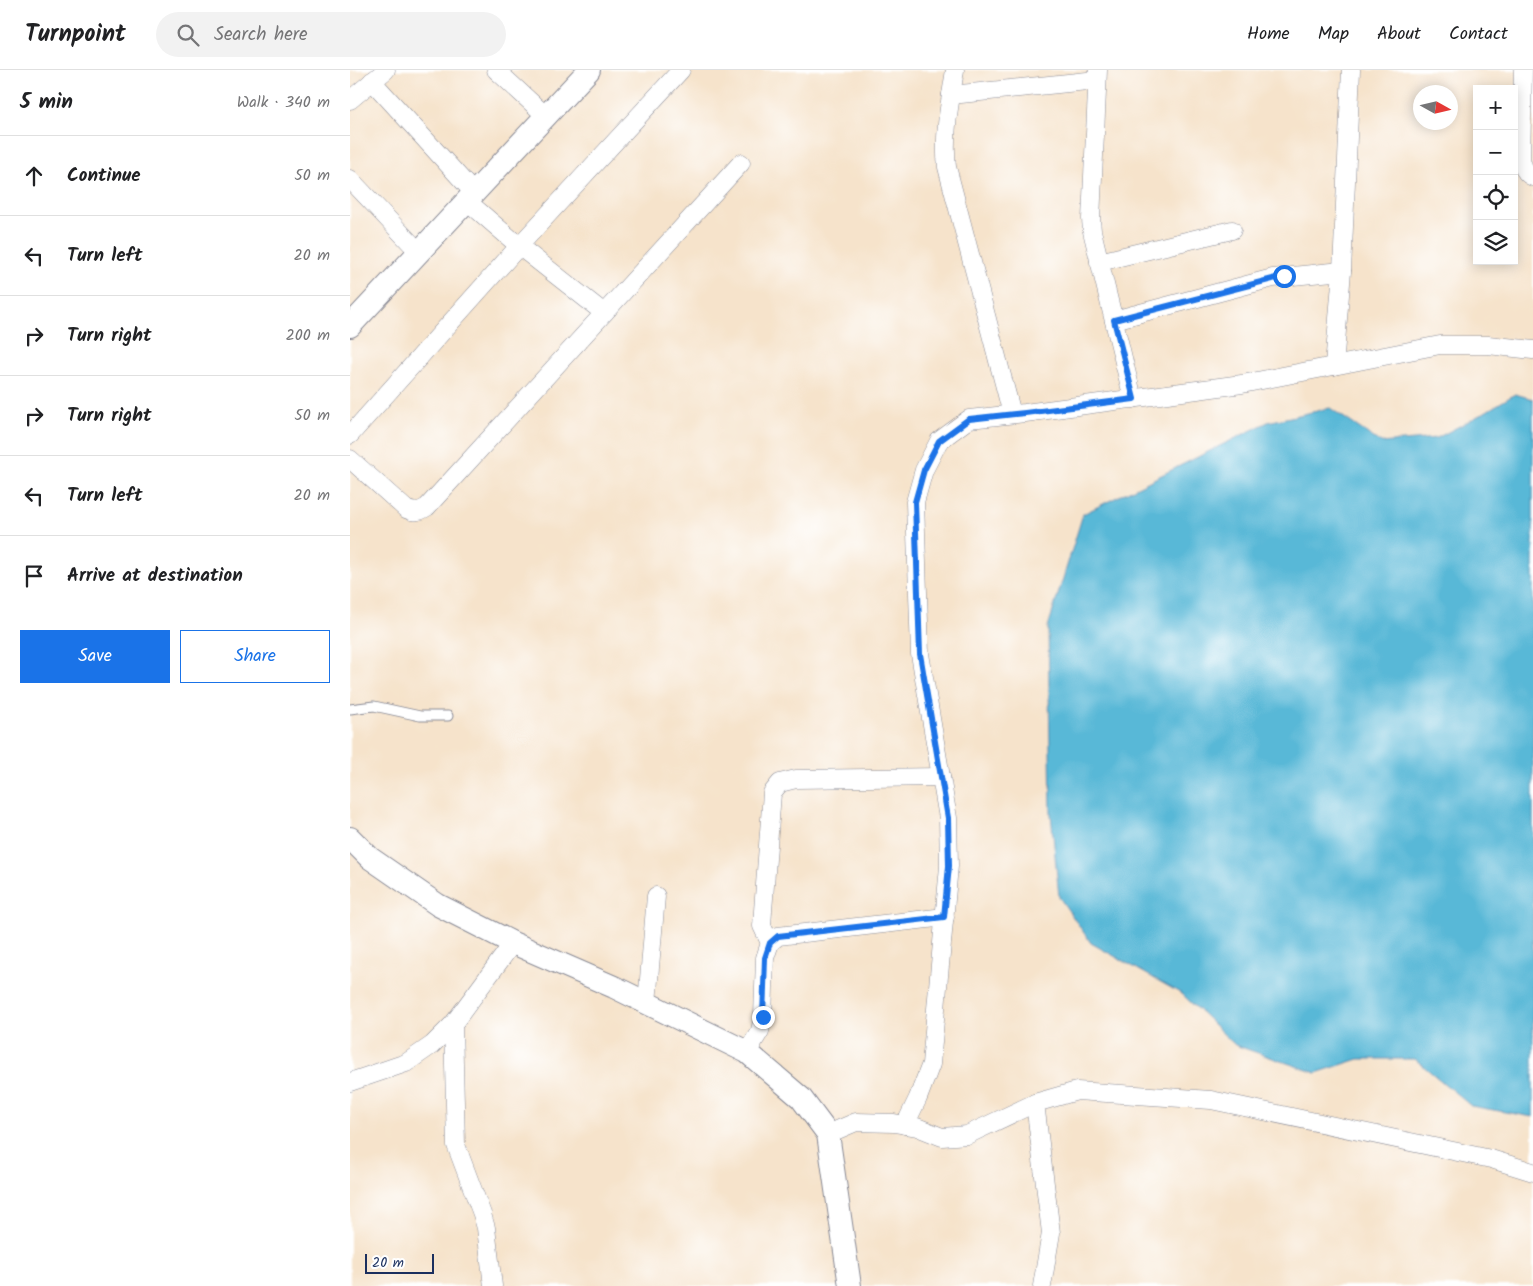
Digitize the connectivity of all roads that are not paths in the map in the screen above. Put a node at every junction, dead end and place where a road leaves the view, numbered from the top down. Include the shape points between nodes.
1 (386, 70) edge
2 (496, 70) edge
3 (589, 70) edge
4 (681, 70) edge
5 (955, 70) edge
6 (1351, 70) edge
7 (1522, 70) edge
8 (1098, 75) edge
9 (361, 86) edge
10 (1528, 88) edge
11 (951, 96) junction
12 (546, 116) junction
13 (741, 162) dead end
14 (1533, 177) edge
15 (350, 179) edge
16 (470, 197) junction
17 (1232, 230) dead end
18 (519, 246) junction
19 (419, 252) junction
20 (1099, 262) junction
21 (1342, 271) junction
22 (604, 313) junction
23 (1114, 320) junction
24 (350, 326) edge
25 (1533, 350) edge
26 (1334, 366) junction
27 (1134, 399) junction
28 (1012, 414) junction
29 (350, 435) edge
30 (350, 459) edge
31 (350, 709) edge
32 (448, 716) dead end
33 (941, 776) junction
34 (350, 838) edge
35 (656, 896) dead end
36 (944, 917) junction
37 (513, 943) junction
38 (770, 943) junction
39 (647, 1003) junction
40 (453, 1024) junction
41 (747, 1052) junction
42 (350, 1082) edge
43 (1035, 1103) junction
44 (905, 1125) junction
45 (828, 1134) junction
46 (1533, 1172) edge
47 (493, 1286) edge
48 (850, 1286) edge
49 (1042, 1286) edge

1 - 9 street
2 - 12 street
3 - 12 street
4 - 18 street
5 - 11 street
6 - 21 street
7 - 10 street
8 - 11 street
8 - 20 street via 1092,219
9 - 16 street
10 - 14 street via 1521,159 1523,168
11 - 28 street via 945,147 948,174
12 - 16 street
13 - 22 street
15 - 19 street
16 - 18 street
16 - 19 street
17 - 20 street
18 - 22 street
18 - 29 street
19 - 24 street
20 - 23 street
21 - 23 street via 1273,278
21 - 26 street
22 - 30 street via 426,507 413,512 406,509
23 - 27 street
25 - 26 street via 1488,344 1440,345
26 - 27 street via 1242,384
27 - 28 street
28 - 33 street via 969,419 939,441 924,470 915,502 920,654
31 - 32 lane via 374,706 420,716
33 - 36 street via 948,818 949,866
33 - 38 street via 796,779 780,783 772,793 762,926
34 - 37 street via 370,858 438,905
35 - 39 street
36 - 38 street via 778,936
36 - 44 street via 931,1064
37 - 39 street
37 - 40 street
38 - 41 street via 765,958 763,1017 760,1031
39 - 41 street
40 - 42 street via 432,1045 406,1063
40 - 47 street via 456,1145 486,1228
41 - 45 street via 801,1098
43 - 44 street via 966,1135 942,1137
43 - 46 street via 1077,1091 1211,1100 1491,1158
43 - 49 street via 1052,1233
44 - 45 street via 856,1122
45 - 48 street

